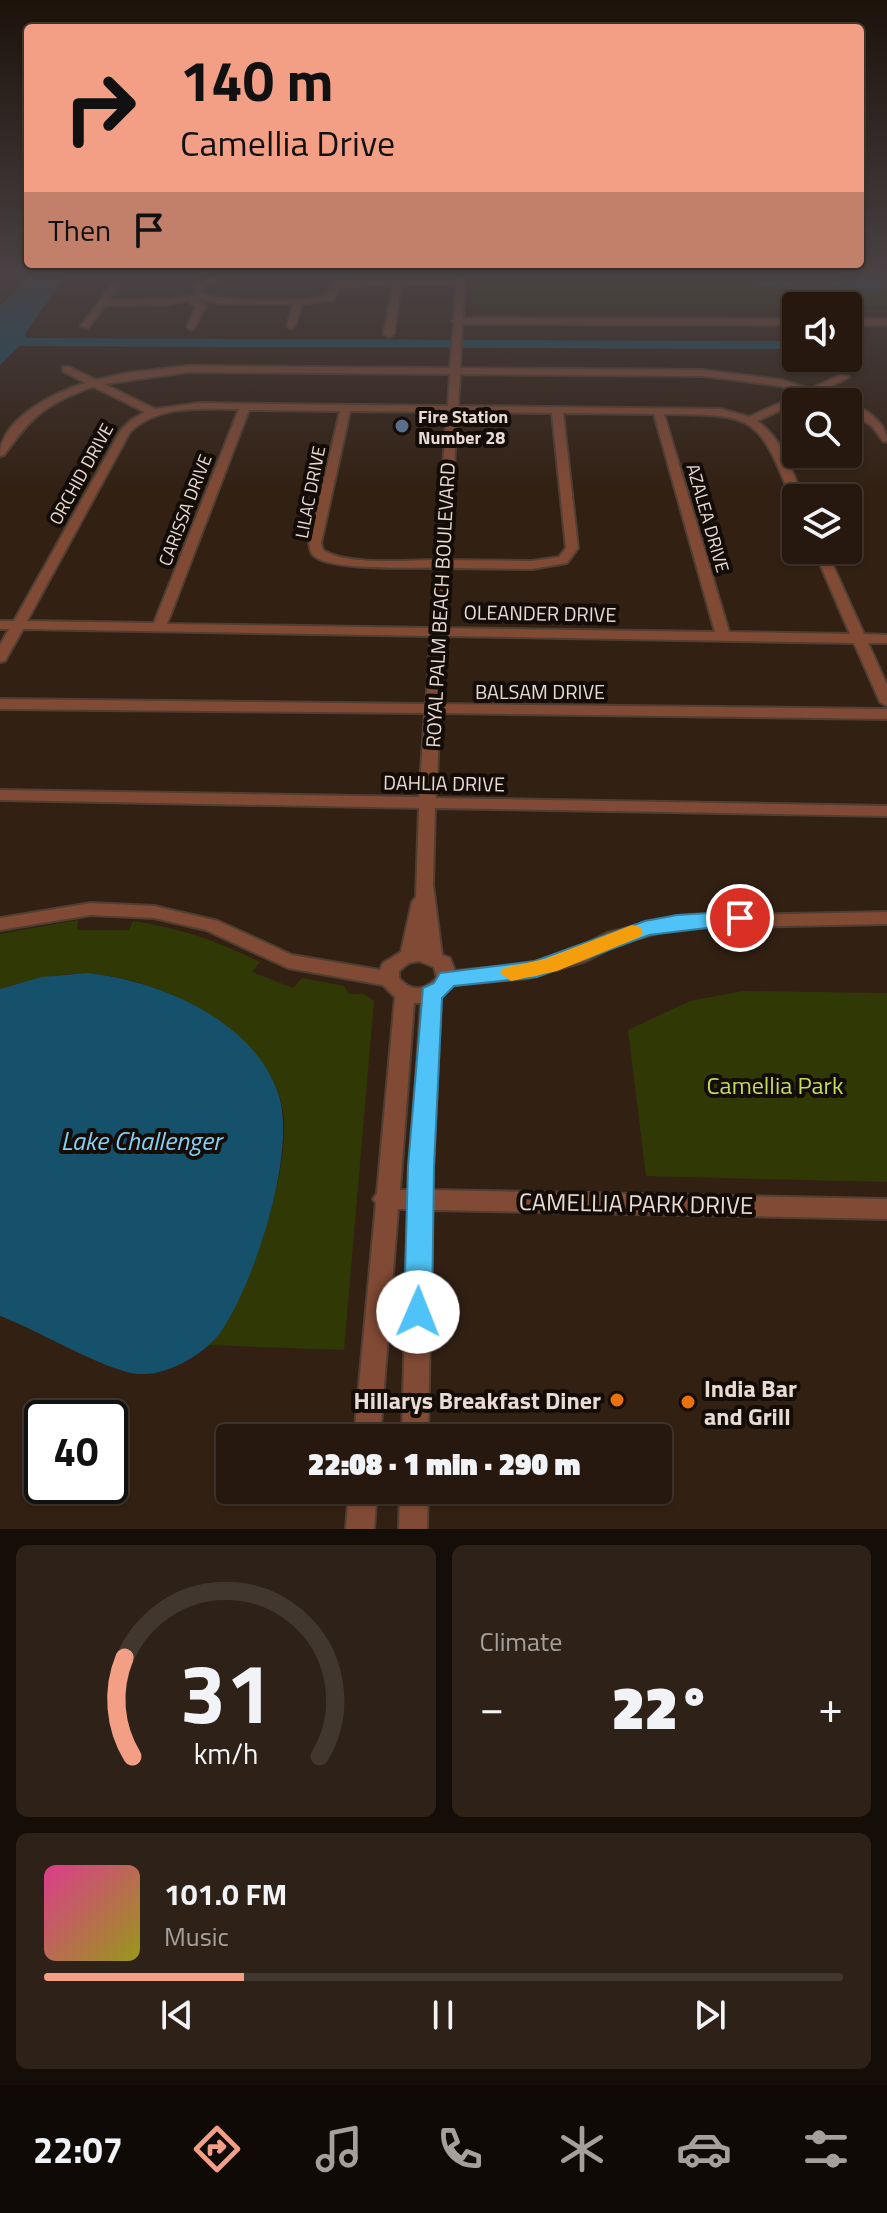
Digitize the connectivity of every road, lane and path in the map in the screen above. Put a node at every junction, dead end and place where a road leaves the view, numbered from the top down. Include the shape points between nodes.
1 (455, 348) edge
2 (66, 369) dead end
3 (453, 371) junction
4 (844, 377) dead end
5 (95, 384) junction
6 (800, 388) edge
7 (819, 388) edge
8 (782, 405) edge
9 (245, 406) junction
10 (346, 407) junction
11 (451, 409) junction
12 (557, 410) junction
13 (658, 410) junction
14 (154, 412) junction
15 (862, 414) edge
16 (750, 420) junction
17 (887, 439) edge
18 (0, 453) edge
19 (791, 484) edge
20 (443, 564) junction
21 (826, 564) edge
22 (0, 625) edge
23 (19, 625) junction
24 (159, 627) junction
25 (439, 631) junction
26 (723, 636) junction
27 (859, 638) junction
28 (887, 639) edge
29 (0, 658) edge
30 (887, 702) edge
31 (0, 704) edge
32 (434, 710) junction
33 (887, 714) edge
34 (0, 795) edge
35 (427, 805) junction
36 (887, 811) edge
37 (424, 885) junction
38 (887, 918) edge
39 (0, 924) edge
40 (410, 955) junction
41 (439, 975) junction
42 (395, 980) junction
43 (385, 1199) junction
44 (421, 1199) junction
45 (887, 1209) edge
46 (368, 1424) edge
47 (415, 1424) edge
48 (362, 1504) edge
49 (414, 1504) edge
50 (360, 1529) edge
51 (413, 1529) edge

1 - 3 street, ROYAL PALM BEACH BOULEVARD
2 - 5 street
3 - 5 street via 188,369
3 - 6 street via 703,373
3 - 11 street, ROYAL PALM BEACH BOULEVARD
4 - 7 street
5 - 14 street
5 - 18 street via 31,414
8 - 16 street
9 - 10 street, ORCHID DRIVE
9 - 14 street, ORCHID DRIVE
9 - 24 street, CARISSA DRIVE
10 - 11 street, ORCHID DRIVE
10 - 20 street, LILAC DRIVE via 317,552 338,561
11 - 12 street, ORCHID DRIVE
11 - 20 street, ROYAL PALM BEACH BOULEVARD
12 - 13 street, ORCHID DRIVE
12 - 20 street via 569,555 532,565
13 - 16 street, ORCHID DRIVE via 714,412
13 - 26 street, AZALEA DRIVE
14 - 23 street, ORCHID DRIVE via 126,430
15 - 17 street
16 - 19 street via 768,431
20 - 25 street, ROYAL PALM BEACH BOULEVARD
21 - 27 street
22 - 23 street, OLEANDER DRIVE
23 - 24 street, OLEANDER DRIVE
23 - 29 street, ORCHID DRIVE
24 - 25 street, OLEANDER DRIVE
25 - 26 street, OLEANDER DRIVE
25 - 32 street, ROYAL PALM BEACH BOULEVARD
26 - 27 street, OLEANDER DRIVE
27 - 28 street, OLEANDER DRIVE
27 - 30 street
31 - 32 street, BALSAM DRIVE
32 - 33 street, BALSAM DRIVE
32 - 35 street, ROYAL PALM BEACH BOULEVARD
34 - 35 street, DAHLIA DRIVE
35 - 36 street, DAHLIA DRIVE
35 - 37 street, ROYAL PALM BEACH BOULEVARD
37 - 40 street, ROYAL PALM BEACH BOULEVARD
37 - 41 street, ROYAL PALM BEACH BOULEVARD
38 - 41 street via 677,922 614,938 549,966 499,975
39 - 42 street via 91,909 154,912 211,925 288,961
40 - 41 street
40 - 42 street
41 - 42 street
41 - 44 street, ROYAL PALM BEACH BOULEVARD
42 - 43 street
43 - 44 street, CAMELLIA PARK DRIVE
43 - 46 street
44 - 45 street, CAMELLIA PARK DRIVE
44 - 47 street, ROYAL PALM BEACH BOULEVARD
48 - 50 street
49 - 51 street

